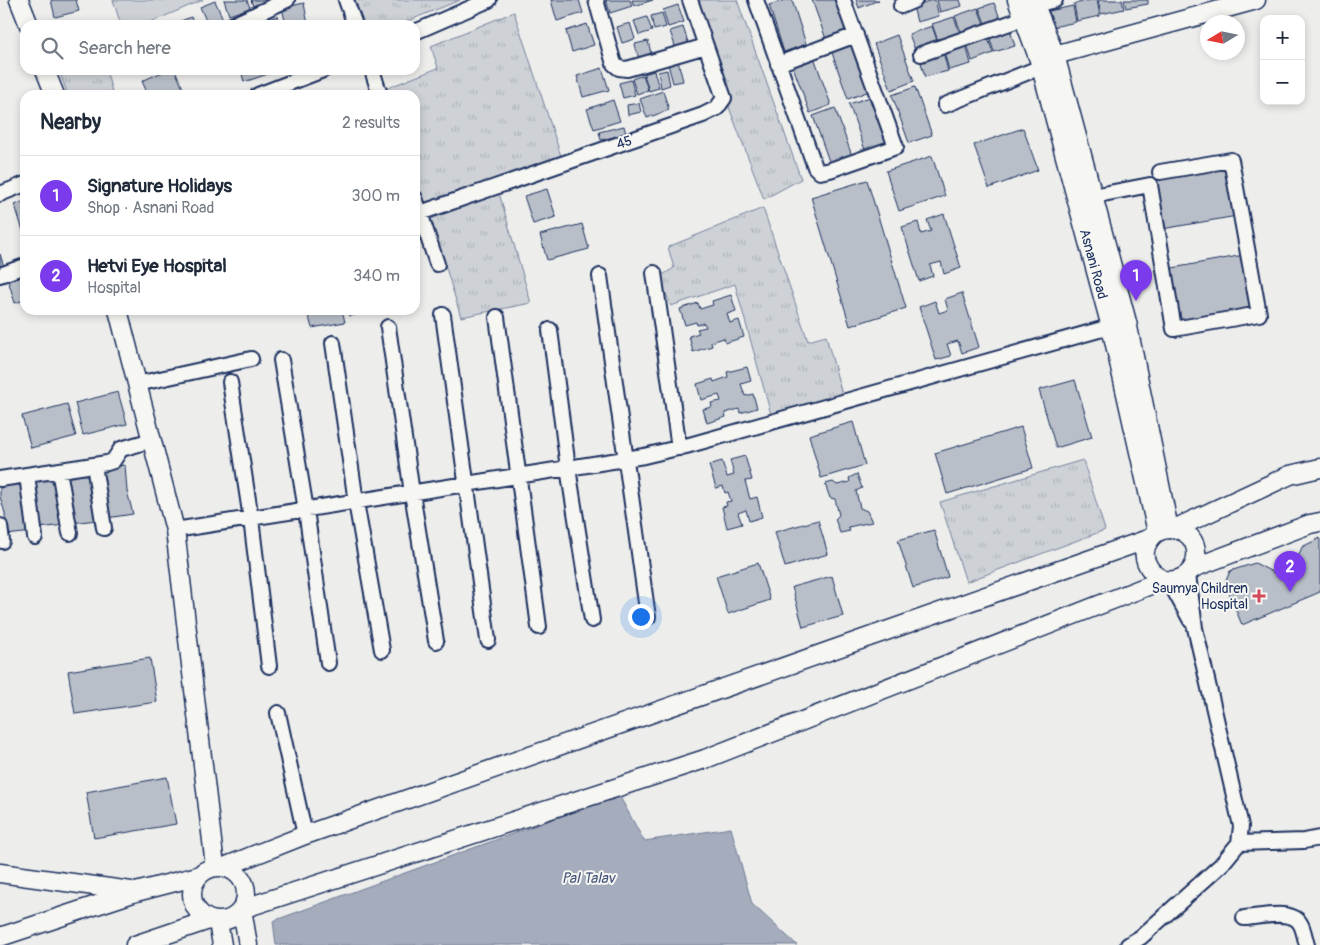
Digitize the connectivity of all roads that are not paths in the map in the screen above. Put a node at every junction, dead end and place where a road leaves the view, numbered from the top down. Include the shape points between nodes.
1 (19, 0) edge
2 (287, 0) edge
3 (346, 0) edge
4 (489, 0) edge
5 (596, 0) edge
6 (690, 0) edge
7 (756, 0) edge
8 (843, 0) edge
9 (915, 0) edge
10 (1018, 0) edge
11 (1056, 0) edge
12 (1256, 0) edge
13 (901, 6) dead end
14 (1031, 8) edge
15 (27, 20) edge
16 (243, 20) edge
17 (353, 20) edge
18 (420, 30) edge
19 (856, 35) junction
20 (706, 46) junction
21 (921, 54) dead end
22 (1045, 61) junction
23 (778, 64) junction
24 (47, 75) edge
25 (310, 75) edge
26 (374, 75) edge
27 (53, 90) edge
28 (271, 90) edge
29 (378, 90) edge
30 (945, 104) dead end
31 (1160, 172) dead end
32 (20, 186) edge
33 (0, 194) edge
34 (1093, 196) junction
35 (420, 213) joint
36 (437, 264) dead end
37 (20, 268) edge
38 (654, 273) dead end
39 (0, 274) edge
40 (600, 276) dead end
41 (119, 315) edge
42 (443, 315) dead end
43 (496, 317) dead end
44 (1119, 324) junction
45 (388, 328) dead end
46 (550, 330) dead end
47 (333, 344) dead end
48 (251, 359) dead end
49 (281, 360) dead end
50 (230, 382) dead end
51 (137, 384) junction
52 (152, 440) junction
53 (679, 448) junction
54 (626, 459) junction
55 (94, 465) junction
56 (568, 468) junction
57 (1320, 468) edge
58 (59, 470) junction
59 (27, 475) junction
60 (519, 476) junction
61 (0, 479) edge
62 (466, 484) junction
63 (412, 493) junction
64 (356, 502) junction
65 (306, 510) junction
66 (251, 519) junction
67 (1320, 522) edge
68 (0, 526) edge
69 (104, 528) dead end
70 (175, 530) junction
71 (1163, 532) junction
72 (70, 533) dead end
73 (35, 537) dead end
74 (2, 541) dead end
75 (1191, 571) junction
76 (1166, 580) junction
77 (648, 617) dead end
78 (592, 620) dead end
79 (539, 627) dead end
80 (1195, 628) junction
81 (488, 640) dead end
82 (436, 641) dead end
83 (382, 650) dead end
84 (328, 663) dead end
85 (269, 666) dead end
86 (278, 713) dead end
87 (305, 835) junction
88 (1320, 838) edge
89 (1239, 843) junction
90 (220, 866) junction
91 (0, 872) edge
92 (198, 876) junction
93 (136, 892) junction
94 (242, 909) junction
95 (1244, 918) dead end
96 (213, 921) junction
97 (0, 936) edge
98 (1142, 941) edge
99 (135, 945) edge
100 (222, 945) edge
101 (248, 945) edge
102 (1128, 945) edge
103 (1306, 945) edge

1 - 15 street
2 - 16 street
3 - 17 street
4 - 18 street
5 - 20 street via 614,64 619,68 627,69
6 - 20 street, 45
7 - 23 street
8 - 19 street
9 - 13 street
10 - 14 street, Asnani Road
11 - 14 street
12 - 22 street
14 - 21 street
14 - 22 street, Asnani Road
19 - 23 street
19 - 23 street via 896,147 820,172 815,167
20 - 35 street, 45 via 724,98 717,108
22 - 30 street
22 - 34 street, Asnani Road
22 - 44 street, Asnani Road
24 - 27 street
25 - 28 street
26 - 29 street
31 - 34 street via 1231,160 1260,314 1174,329 1150,185
32 - 33 street
34 - 44 street, Asnani Road
35 - 36 street
37 - 39 street
38 - 53 street
40 - 54 street
41 - 51 street
42 - 62 street
43 - 60 street
44 - 53 street
44 - 71 street, Asnani Road
45 - 63 street
46 - 56 street
47 - 64 street
48 - 51 street
49 - 65 street
50 - 66 street
51 - 52 street
52 - 55 street via 121,449 113,461
52 - 70 street
53 - 54 street
54 - 56 street
54 - 77 street
55 - 58 street
55 - 69 street
56 - 60 street
56 - 78 street
57 - 71 street via 1290,475
58 - 59 street
58 - 72 street
59 - 61 street
59 - 73 street
60 - 62 street
60 - 79 street
62 - 63 street
62 - 81 street
63 - 64 street
63 - 82 street
64 - 65 street
64 - 83 street
65 - 66 street
65 - 84 street
66 - 70 street
66 - 85 street
67 - 75 street
68 - 74 street
70 - 90 street
71 - 75 street via 1182,531 1189,536 1197,551
71 - 76 street via 1146,545 1145,554 1150,570
71 - 87 street
75 - 76 street via 1180,579
75 - 80 street
76 - 80 street
76 - 94 street via 704,759
80 - 89 street via 1234,788 1241,826
86 - 87 street
87 - 90 street
88 - 89 street
89 - 98 street via 1221,865
90 - 92 street via 207,869
90 - 94 street via 232,870 244,883 246,900
91 - 93 street
92 - 93 street
92 - 96 street via 191,889 194,907 200,915
93 - 97 street
94 - 96 street via 227,920
94 - 101 street
95 - 103 street via 1288,914 1296,917
96 - 99 street
96 - 100 street
98 - 102 street

